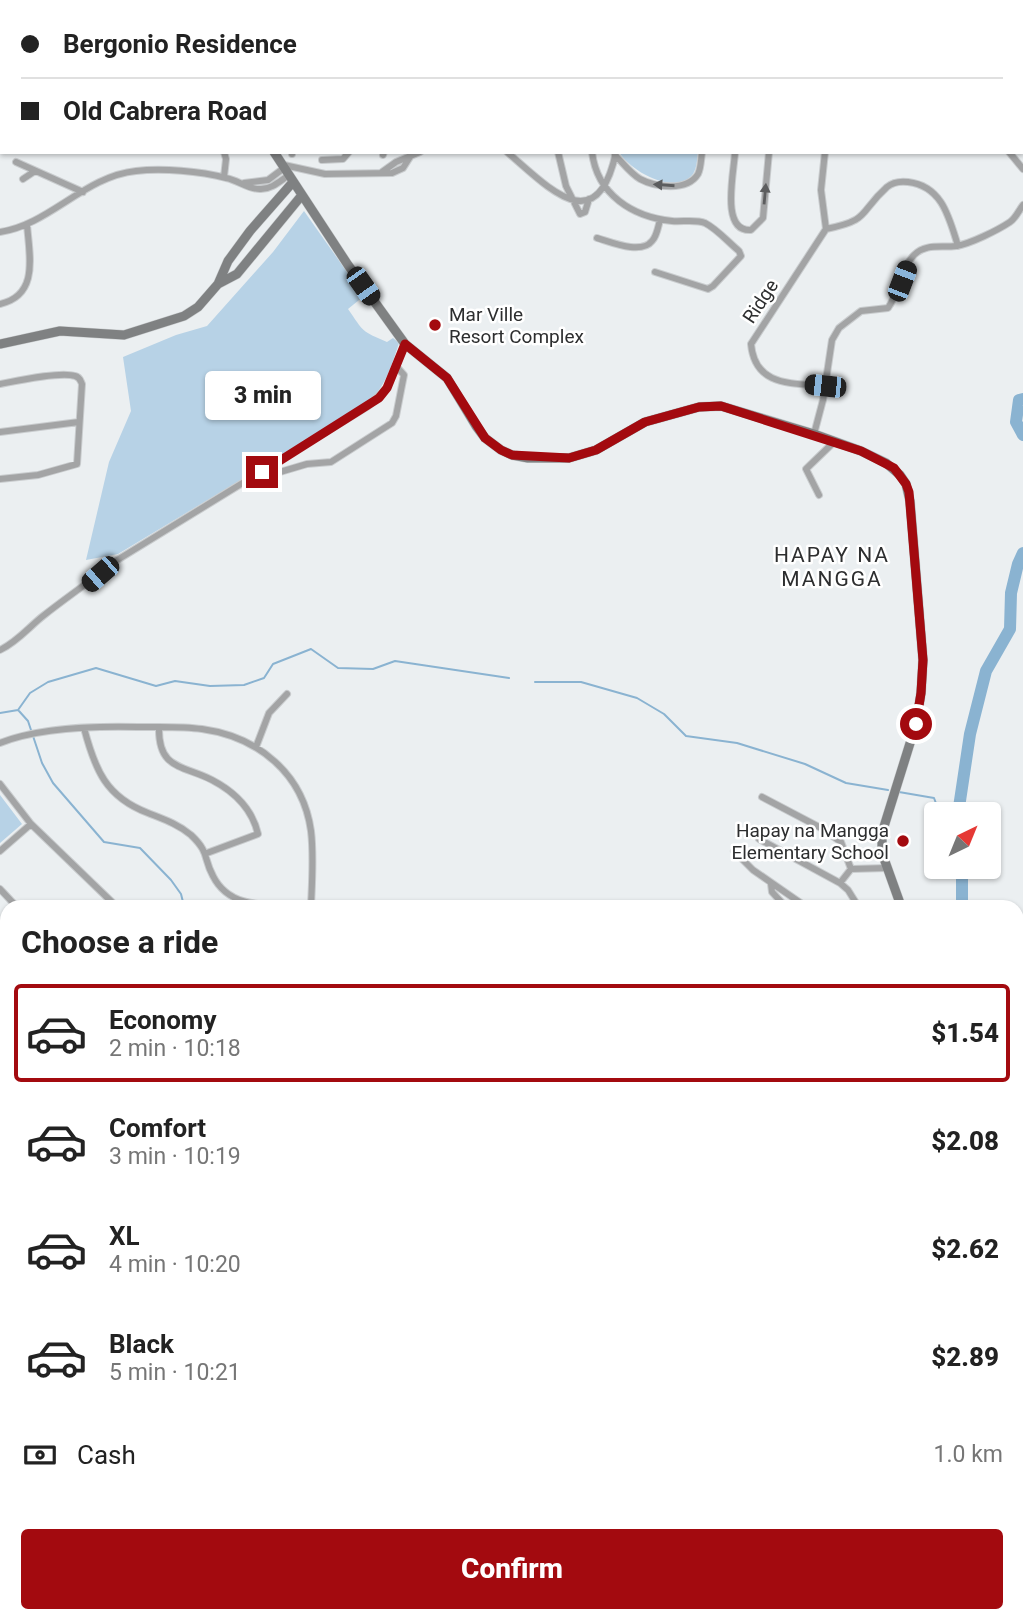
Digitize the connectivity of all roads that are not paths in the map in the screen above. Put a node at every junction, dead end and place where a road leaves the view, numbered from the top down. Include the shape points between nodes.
1 (225, 154) edge
2 (275, 154) edge
3 (347, 154) edge
4 (417, 154) edge
5 (509, 154) edge
6 (558, 154) edge
7 (592, 154) edge
8 (616, 154) edge
9 (702, 154) edge
10 (735, 154) edge
11 (769, 154) edge
12 (825, 154) edge
13 (1011, 154) edge
14 (322, 160) dead end
15 (16, 162) dead end
16 (1023, 169) edge
17 (35, 171) junction
18 (287, 172) junction
19 (224, 177) junction
20 (23, 179) dead end
21 (268, 180) junction
22 (244, 183) junction
23 (272, 187) junction
24 (605, 188) junction
25 (83, 192) junction
26 (302, 195) junction
27 (589, 199) junction
28 (573, 201) junction
29 (1023, 205) edge
30 (266, 212) junction
31 (660, 220) junction
32 (27, 223) junction
33 (277, 223) junction
34 (826, 229) junction
35 (0, 232) edge
36 (597, 239) dead end
37 (958, 246) junction
38 (655, 272) dead end
39 (218, 284) junction
40 (0, 304) edge
41 (0, 344) edge
42 (405, 344) junction
43 (396, 366) junction
44 (0, 384) edge
45 (825, 386) junction
46 (79, 422) junction
47 (0, 432) edge
48 (814, 435) junction
49 (834, 442) junction
50 (262, 472) junction
51 (0, 479) edge
52 (819, 495) dead end
53 (0, 650) edge
54 (287, 694) dead end
55 (159, 727) junction
56 (84, 728) junction
57 (0, 743) edge
58 (256, 747) junction
59 (0, 785) edge
60 (762, 797) dead end
61 (31, 824) junction
62 (759, 839) dead end
63 (0, 851) edge
64 (734, 851) dead end
65 (207, 853) junction
66 (887, 868) junction
67 (851, 869) junction
68 (840, 883) junction
69 (771, 884) junction
70 (110, 900) edge
71 (238, 900) edge
72 (311, 900) edge
73 (779, 900) edge
74 (796, 900) edge
75 (854, 900) edge
76 (899, 900) edge

1 - 19 street
2 - 18 main road
3 - 14 street via 343,159
4 - 18 street via 397,171
5 - 28 street
6 - 28 street
7 - 24 street
9 -> 8 street via 697,176 674,186 641,180
8 - 24 street
10 -> 11 street via 732,214 735,225 744,231 763,218
12 - 34 street via 821,190
13 - 16 street
15 - 17 street
17 - 20 street
17 - 25 street
18 - 21 street
18 - 23 street
18 - 26 main road
18 - 30 main road
19 - 22 street
19 - 25 street via 133,171
21 - 22 street
21 - 23 street
22 - 23 street via 262,190
24 - 27 street
24 - 31 street via 628,209
25 - 32 street
26 - 33 main road
26 - 42 main road
27 - 28 street
27 - 28 street via 580,214
29 - 37 street via 1012,220
30 - 33 main road
30 - 39 main road via 224,266
31 - 36 street via 655,237 644,247
31 - 38 street via 706,224 741,256 708,289
32 - 35 street
32 - 40 street via 28,281 15,299
33 - 39 main road via 237,274
34 - 37 street via 861,219 889,185 917,183 934,192 946,208
34 - 45 street, Ridge via 751,344 757,367 777,381
37 - 45 street via 922,249 909,262 888,308 861,311 839,328 832,340
39 - 41 main road via 184,316 137,332 60,331
42 - 43 street
42 - 48 main road via 447,378 485,438 512,455 569,458 596,450 645,422 699,407 732,408
43 - 50 street via 379,398
43 - 50 street via 404,376 392,423 331,462
44 - 46 street via 74,375 82,384
45 - 48 street
46 - 47 street
46 - 51 street via 77,464
48 - 49 main road
49 - 52 street via 806,469
49 - 66 main road via 894,468 906,484 910,501 923,660 921,693 916,724 883,824 882,853
50 - 53 street via 114,562
54 - 58 street via 269,713
55 - 56 street
55 - 58 street via 202,729
55 - 65 street via 163,753 173,765 231,792 255,820 258,834
56 - 57 street
56 - 65 street via 100,775 113,792 129,805 171,821
58 - 72 street via 291,778 304,803 313,857
59 - 61 street
60 - 67 street via 841,842
61 - 63 street
61 - 70 street
62 - 68 street
64 - 69 street
65 - 71 street via 212,876
66 - 67 street
66 - 76 main road
67 - 68 street
68 - 75 street
69 - 73 street
69 - 74 street

